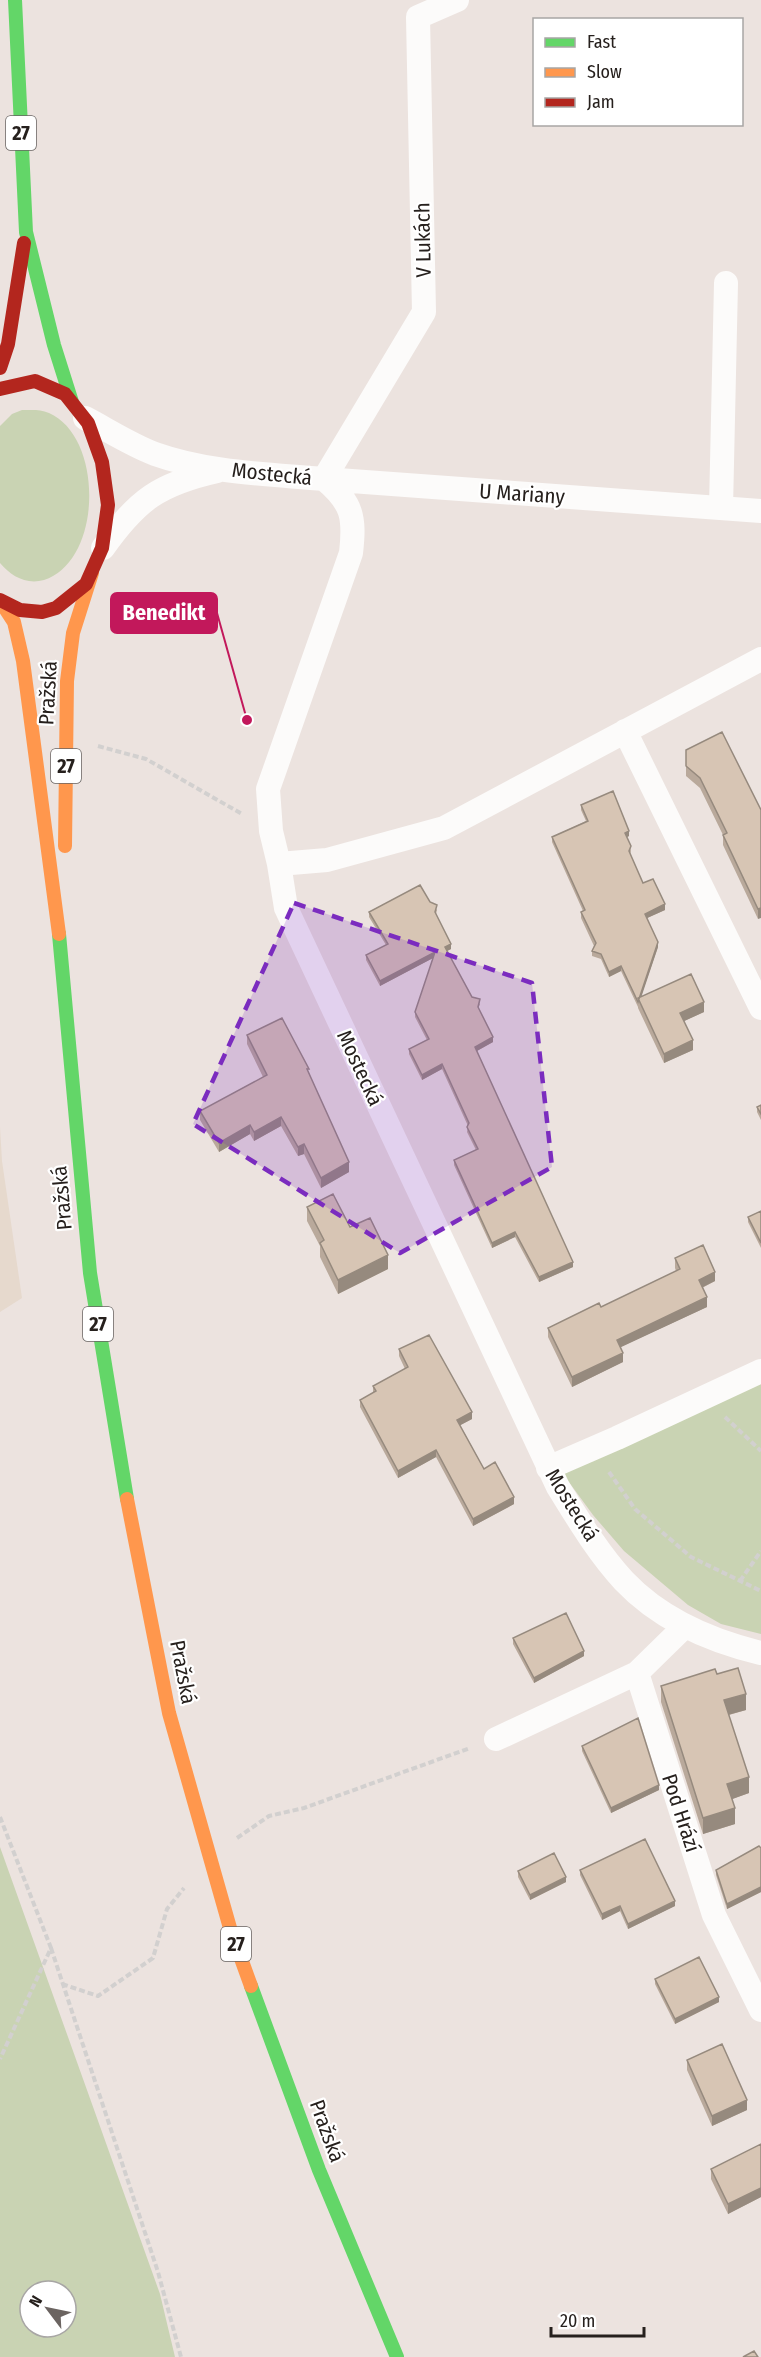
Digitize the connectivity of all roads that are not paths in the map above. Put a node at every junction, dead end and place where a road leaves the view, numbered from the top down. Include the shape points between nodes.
1 (15, 0) edge
2 (457, 0) edge
3 (26, 232) junction
4 (726, 283) dead end
5 (0, 368) edge
6 (0, 389) edge
7 (79, 410) junction
8 (222, 469) junction
9 (324, 479) junction
10 (721, 508) junction
11 (761, 511) edge
12 (102, 549) junction
13 (92, 573) junction
14 (0, 600) edge
15 (761, 659) edge
16 (626, 731) junction
17 (279, 864) junction
18 (63, 962) junction
19 (761, 1008) edge
20 (761, 1371) edge
21 (548, 1468) junction
22 (685, 1626) junction
23 (761, 1653) edge
24 (637, 1673) junction
25 (496, 1739) road end
26 (761, 2010) edge
27 (397, 2357) edge

1 - 3 main road, 27
2 - 9 street, V Lukách via 418,17 424,312
3 - 5 main road, 27 via 8,344
3 - 7 main road, Pražská / 27 via 54,345
4 - 10 street
6 - 7 main road via 16,382 38,382 58,390
7 - 8 street, Mostecká via 156,454
7 - 12 main road, Pražská / 27 via 99,447 106,475 108,510
8 - 9 street, Mostecká
8 - 12 street, Mostecká via 186,478 152,495 124,519
9 - 10 street, U Mariany
9 - 17 street, Mostecká via 348,503 354,524 351,553 268,789 271,831
10 - 11 street, U Mariany
12 - 13 main road, Pražská / 27
13 - 14 main road, Pražská / 27 via 74,596 47,611 25,612
13 - 18 main road, Pražská / 27 via 73,633 67,681
14 - 18 main road, Pražská / 27 via 14,622 23,661
15 - 16 street
16 - 17 street via 444,828 327,860
16 - 19 street
17 - 21 street, Mostecká via 286,908
18 - 27 main road, Pražská / 27 via 90,1273 169,1713 230,1928 319,2170
20 - 21 street
21 - 22 street, Mostecká via 588,1534 625,1581
22 - 23 street, Mostecká via 730,1646
22 - 24 street
24 - 25 street
24 - 26 street, Pod Hrází via 714,1915

